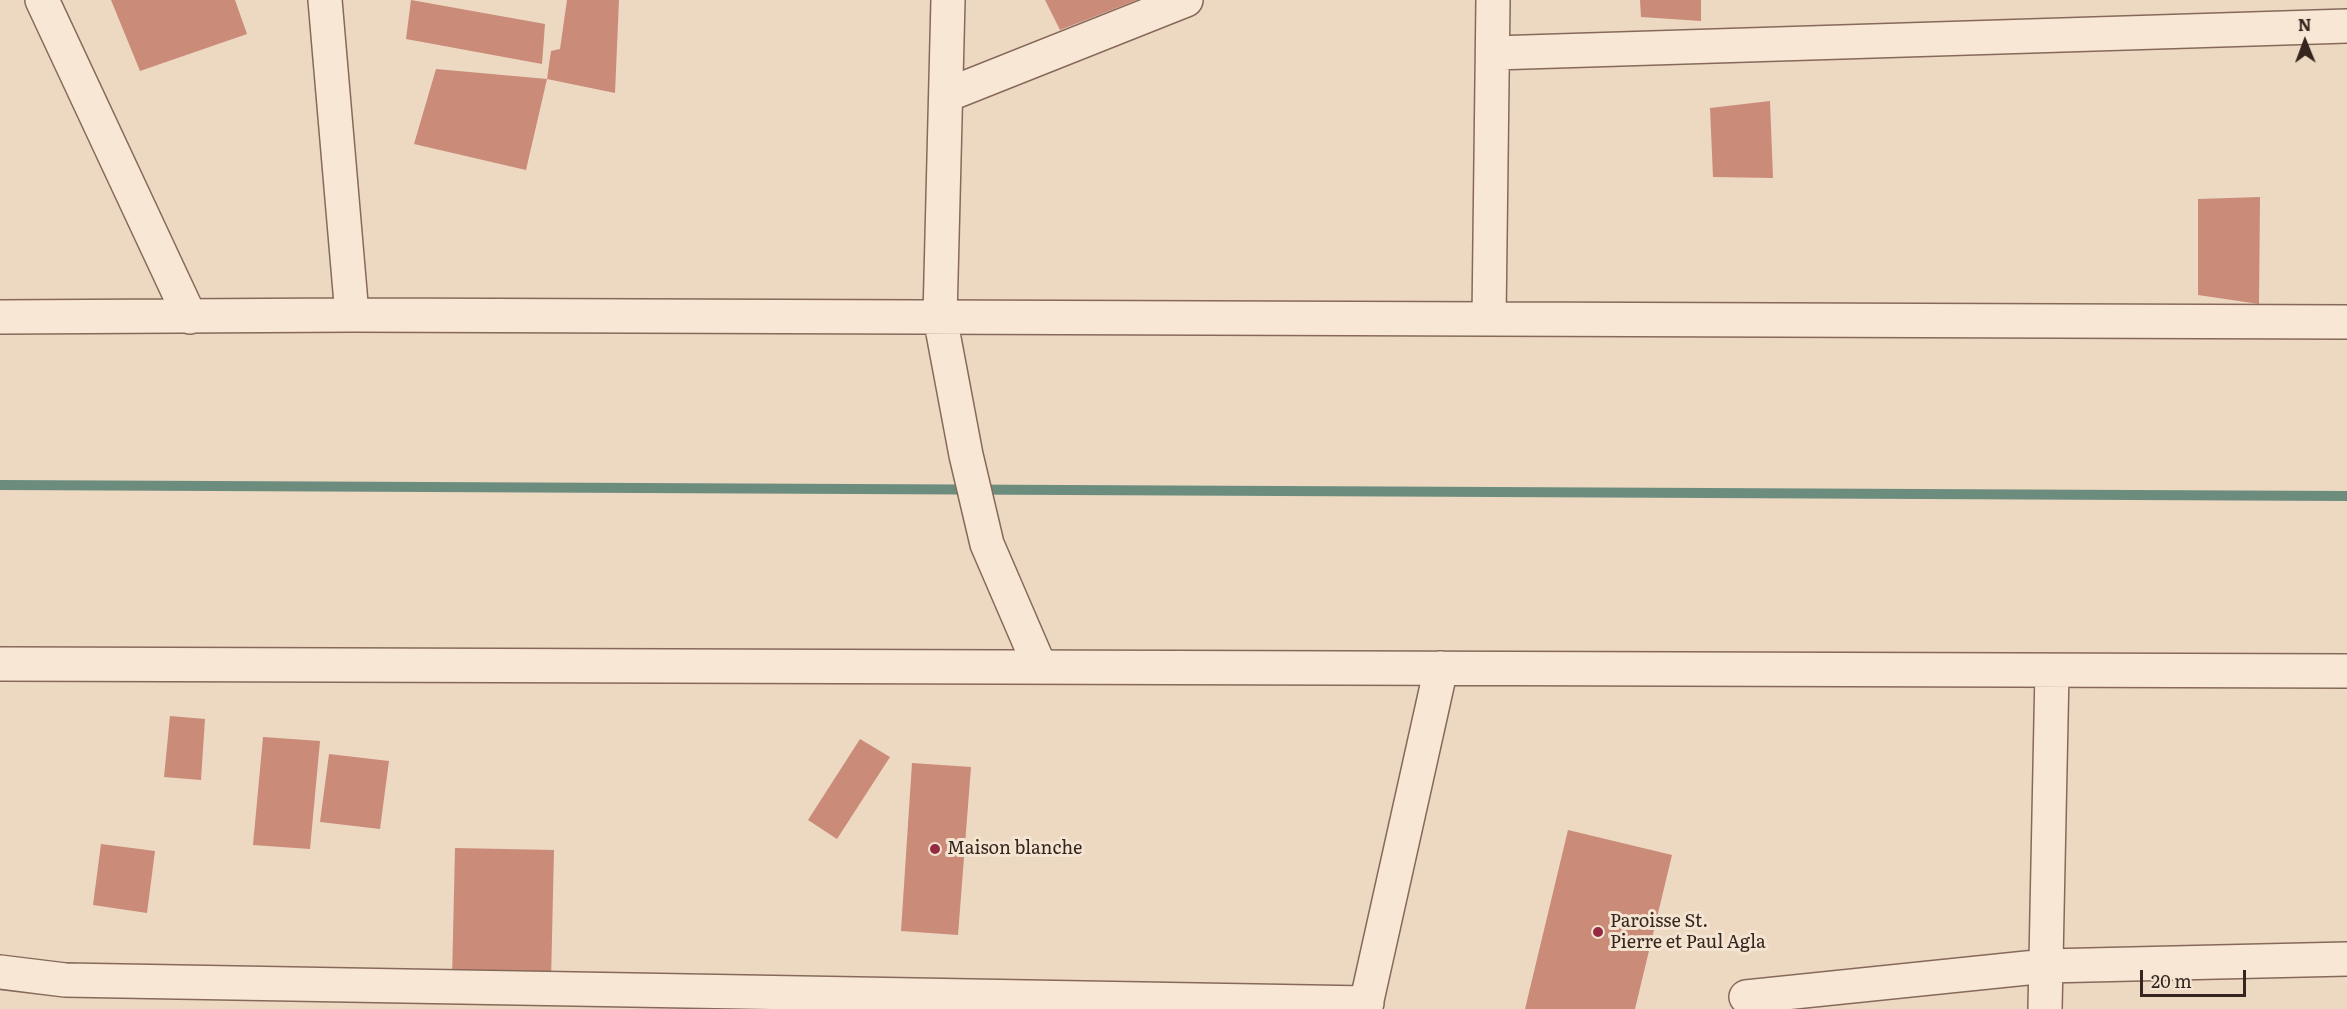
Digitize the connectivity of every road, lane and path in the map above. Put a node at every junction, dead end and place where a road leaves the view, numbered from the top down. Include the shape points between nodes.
1 (42, 0) edge
2 (326, 0) edge
3 (948, 0) edge
4 (1186, 0) edge
5 (1493, 0) edge
6 (2347, 26) edge
7 (1494, 53) junction
8 (947, 95) junction
9 (352, 315) junction
10 (0, 317) edge
11 (190, 317) junction
12 (940, 317) junction
13 (1490, 319) junction
14 (2347, 322) edge
15 (0, 664) edge
16 (1040, 667) junction
17 (1441, 668) junction
18 (2052, 671) junction
19 (2347, 671) edge
20 (2347, 959) edge
21 (2046, 966) junction
22 (0, 972) edge
23 (1746, 997) dead end
24 (1366, 1006) edge
25 (2045, 1009) edge

1 - 11 street
2 - 9 street
3 - 8 street
4 - 8 street
5 - 7 street
6 - 7 street
7 - 13 street
8 - 12 street
9 - 11 street
9 - 12 street
10 - 11 street
12 - 13 street
12 - 16 street via 987,544
13 - 14 street
15 - 16 street
16 - 17 street
17 - 18 street
17 - 24 street
18 - 19 street
18 - 21 street
20 - 21 street
21 - 23 street
21 - 25 street
22 - 24 street via 64,980

